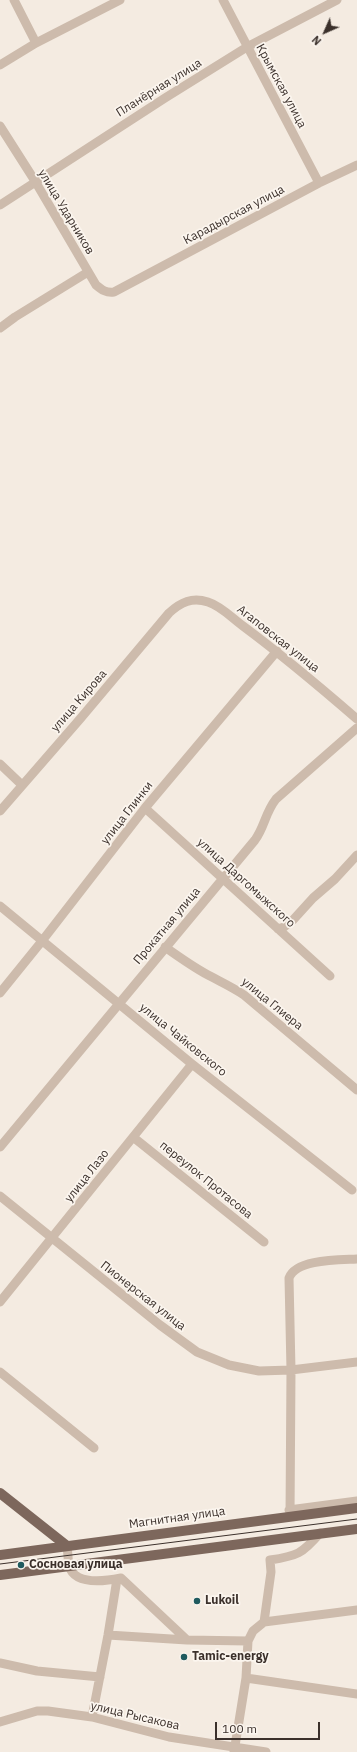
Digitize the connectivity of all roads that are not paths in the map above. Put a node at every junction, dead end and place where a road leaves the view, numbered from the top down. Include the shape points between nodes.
1 (14, 0) edge
2 (120, 0) edge
3 (223, 0) edge
4 (337, 0) edge
5 (36, 44) junction
6 (248, 47) junction
7 (0, 64) edge
8 (0, 126) edge
9 (357, 165) edge
10 (35, 181) junction
11 (319, 183) junction
12 (0, 205) edge
13 (88, 272) junction
14 (123, 288) joint
15 (0, 328) edge
16 (177, 606) joint
17 (277, 651) junction
18 (357, 719) edge
19 (357, 728) edge
20 (0, 764) edge
21 (22, 784) junction
22 (145, 808) junction
23 (0, 811) edge
24 (357, 855) edge
25 (223, 878) junction
26 (0, 906) edge
27 (278, 929) junction
28 (42, 941) junction
29 (165, 947) junction
30 (330, 976) dead end
31 (0, 993) edge
32 (119, 1003) junction
33 (192, 1064) junction
34 (357, 1090) edge
35 (133, 1137) junction
36 (0, 1147) edge
37 (352, 1190) dead end
38 (0, 1196) edge
39 (52, 1239) junction
40 (264, 1242) dead end
41 (357, 1259) edge
42 (0, 1302) edge
43 (357, 1362) edge
44 (291, 1370) junction
45 (0, 1372) edge
46 (94, 1448) dead end
47 (0, 1493) edge
48 (357, 1501) edge
49 (357, 1508) edge
50 (290, 1513) junction
51 (357, 1529) edge
52 (320, 1533) junction
53 (67, 1546) junction
54 (0, 1555) edge
55 (70, 1566) junction
56 (0, 1575) edge
57 (117, 1579) junction
58 (357, 1610) edge
59 (264, 1622) junction
60 (108, 1635) junction
61 (187, 1640) junction
62 (248, 1641) junction
63 (0, 1663) edge
64 (100, 1677) junction
65 (246, 1678) junction
66 (357, 1694) edge
67 (92, 1717) junction
68 (0, 1722) edge
69 (234, 1749) edge
70 (266, 1752) edge

1 - 5 street
2 - 5 street
3 - 6 street, Крымская улица
4 - 6 street, Планёрная улица
5 - 7 street
6 - 10 street, Планёрная улица
6 - 11 street, Крымская улица
8 - 10 street, улица Ударников
9 - 11 street, Карадырская улица
10 - 12 street, Планёрная улица
10 - 13 street, улица Ударников
11 - 14 street, Карадырская улица
13 - 14 street, улица Ударников via 104,292 114,292
13 - 15 street
16 - 17 street, Агаповская улица via 185,601 196,600 214,604
16 - 21 street, улица Кирова
17 - 18 street, Агаповская улица
17 - 22 street, улица Глинки
19 - 25 street, Прокатная улица via 276,799 266,813 260,834
20 - 21 street
21 - 23 street, улица Кирова
22 - 25 street, улица Даргомыжского
22 - 28 street, улица Глинки
24 - 27 street via 293,920
25 - 27 street, улица Даргомыжского
25 - 29 street, Прокатная улица
26 - 28 street, улица Чайковского
27 - 30 street, улица Даргомыжского
28 - 31 street, улица Глинки
28 - 32 street, улица Чайковского
29 - 32 street, Прокатная улица
29 - 34 street, улица Глиера via 244,995
32 - 33 street, улица Чайковского
32 - 36 street, Прокатная улица
33 - 35 street, улица Лазо
33 - 37 street, улица Чайковского
35 - 39 street, улица Лазо
35 - 40 street, переулок Протасова
38 - 39 street, Пионерская улица
39 - 42 street, улица Лазо
39 - 44 street, Пионерская улица via 197,1352 237,1367 260,1371
41 - 44 street via 311,1264 298,1267 291,1273
43 - 44 street, Пионерская улица
44 - 50 street
45 - 46 street
47 - 53 main road
48 - 50 street
49 - 50 main road, Магнитная улица
50 - 53 main road, Магнитная улица
51 - 52 main road
52 - 55 main road
52 - 59 street via 297,1555 270,1560 271,1572
53 - 54 main road, Магнитная улица
53 - 55 street
55 - 56 main road
55 - 57 street via 76,1575 87,1580
57 - 60 street
57 - 61 street via 121,1578
58 - 59 street
59 - 62 street via 253,1631
60 - 61 street
60 - 64 street
61 - 62 street
62 - 65 street
63 - 64 street via 37,1671
64 - 67 street
65 - 66 street
65 - 69 street
67 - 68 street, улица Рысакова via 37,1711
67 - 69 street, улица Рысакова via 169,1737
69 - 70 street, улица Рысакова

